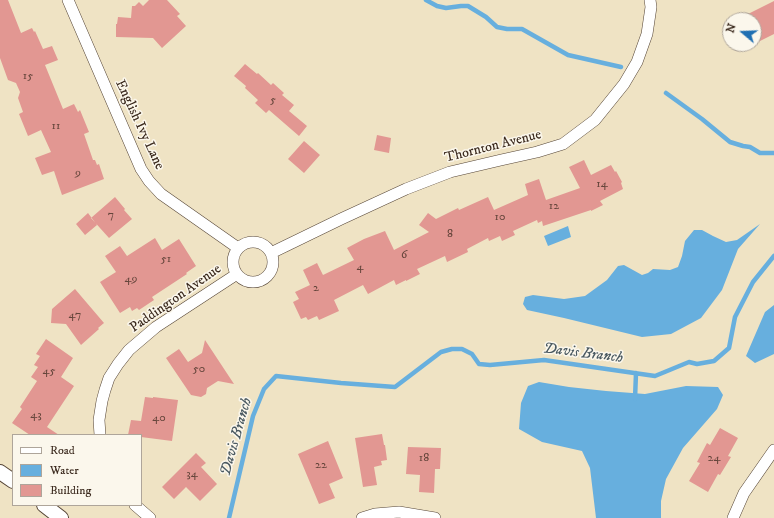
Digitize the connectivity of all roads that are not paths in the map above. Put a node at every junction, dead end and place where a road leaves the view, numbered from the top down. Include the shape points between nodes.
1 (68, 0) edge
2 (650, 0) edge
3 (238, 248) junction
4 (271, 253) junction
5 (237, 274) junction
6 (100, 434) edge
7 (774, 450) edge
8 (0, 472) edge
9 (12, 480) edge
10 (45, 506) edge
11 (136, 506) edge
12 (61, 518) edge
13 (150, 518) edge
14 (362, 518) edge
15 (434, 518) edge
16 (733, 518) edge

1 - 3 street, English Ivy Lane via 140,169 161,194
2 - 4 street, Thornton Avenue via 647,34 637,62 624,84 595,120 563,144 450,172 406,189
3 - 4 street via 248,242 259,242
3 - 5 street via 233,261
4 - 5 street via 271,272 261,281 248,282
5 - 6 street, Paddington Avenue via 156,327 129,350 109,378 102,401
7 - 16 street via 744,493
8 - 9 street
10 - 12 street
11 - 13 street
14 - 15 street via 399,512

